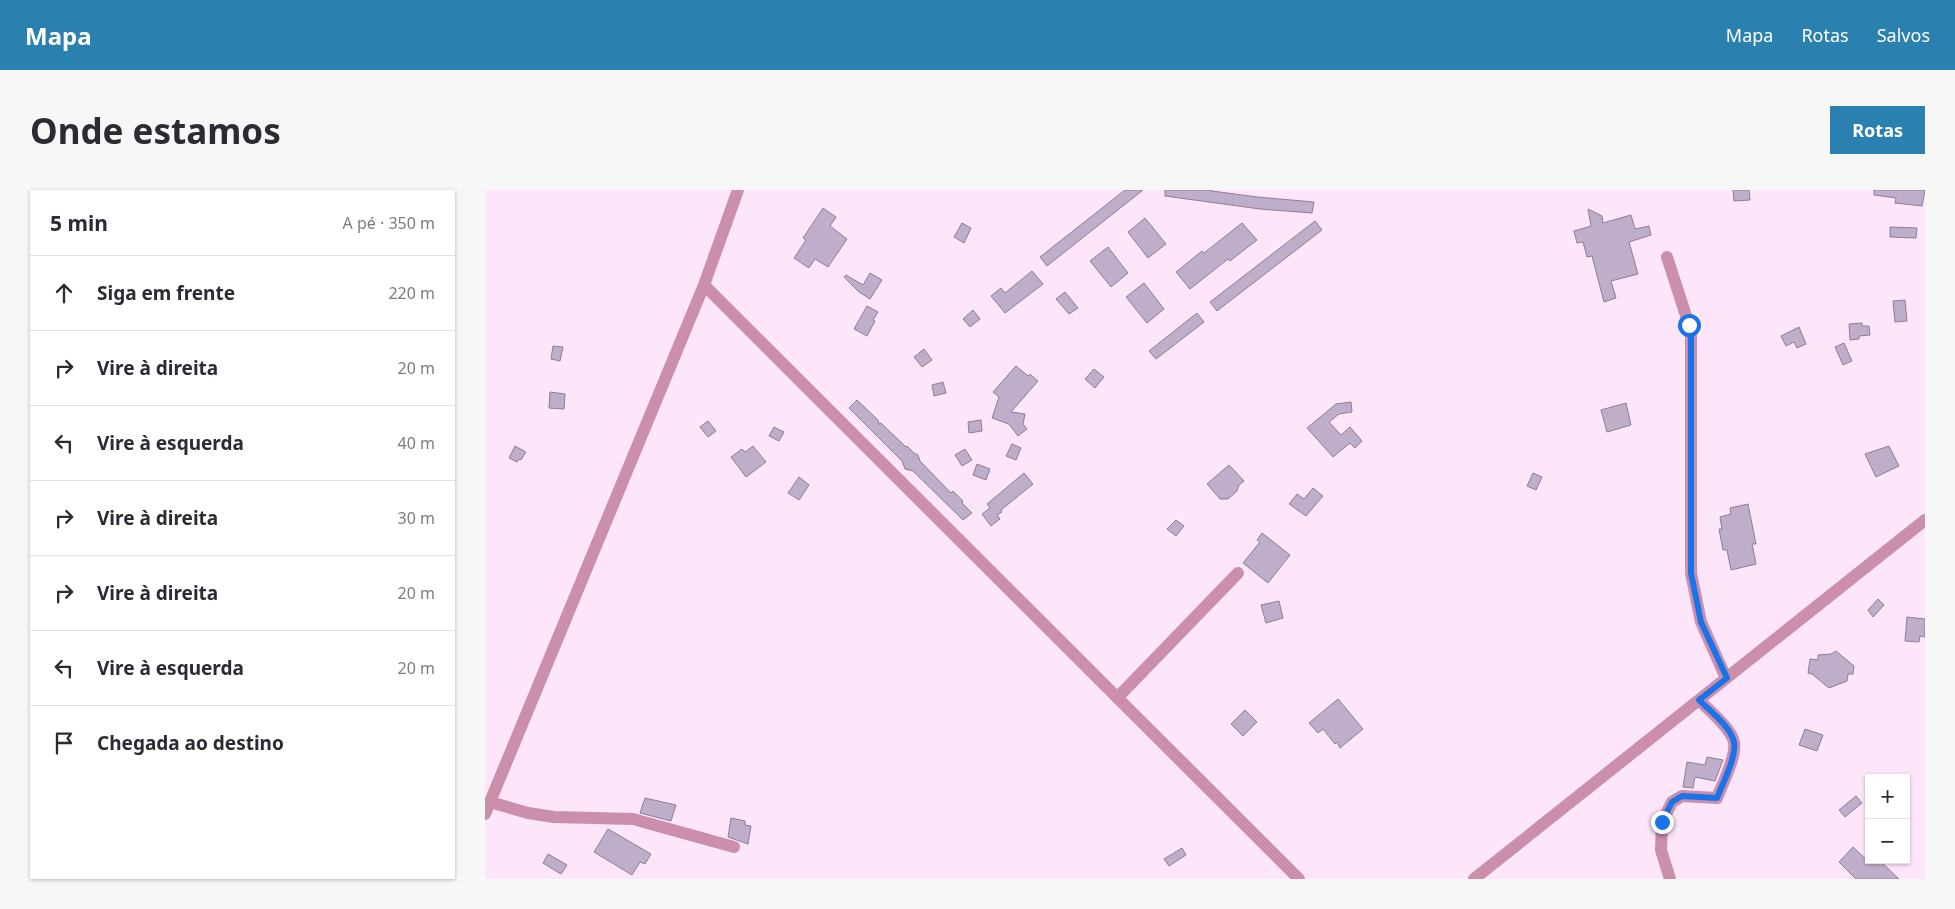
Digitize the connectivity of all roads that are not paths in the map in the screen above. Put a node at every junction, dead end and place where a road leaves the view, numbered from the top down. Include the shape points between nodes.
1 (738, 190) edge
2 (1667, 257) dead end
3 (704, 285) junction
4 (1925, 520) edge
5 (1238, 574) dead end
6 (1727, 678) junction
7 (1117, 698) junction
8 (1699, 700) junction
9 (490, 802) junction
10 (485, 814) edge
11 (734, 848) dead end
12 (1299, 879) edge
13 (1474, 879) edge
14 (1670, 879) edge

1 - 3 street
2 - 6 street via 1691,338 1691,573 1701,622
3 - 7 street
3 - 9 street
4 - 6 street
5 - 7 street
6 - 8 street
7 - 12 street
8 - 13 street
8 - 14 street via 1728,731 1734,742 1734,752 1717,798 1682,796 1672,802 1662,822 1661,850
9 - 10 street
9 - 11 street via 554,817 633,819

